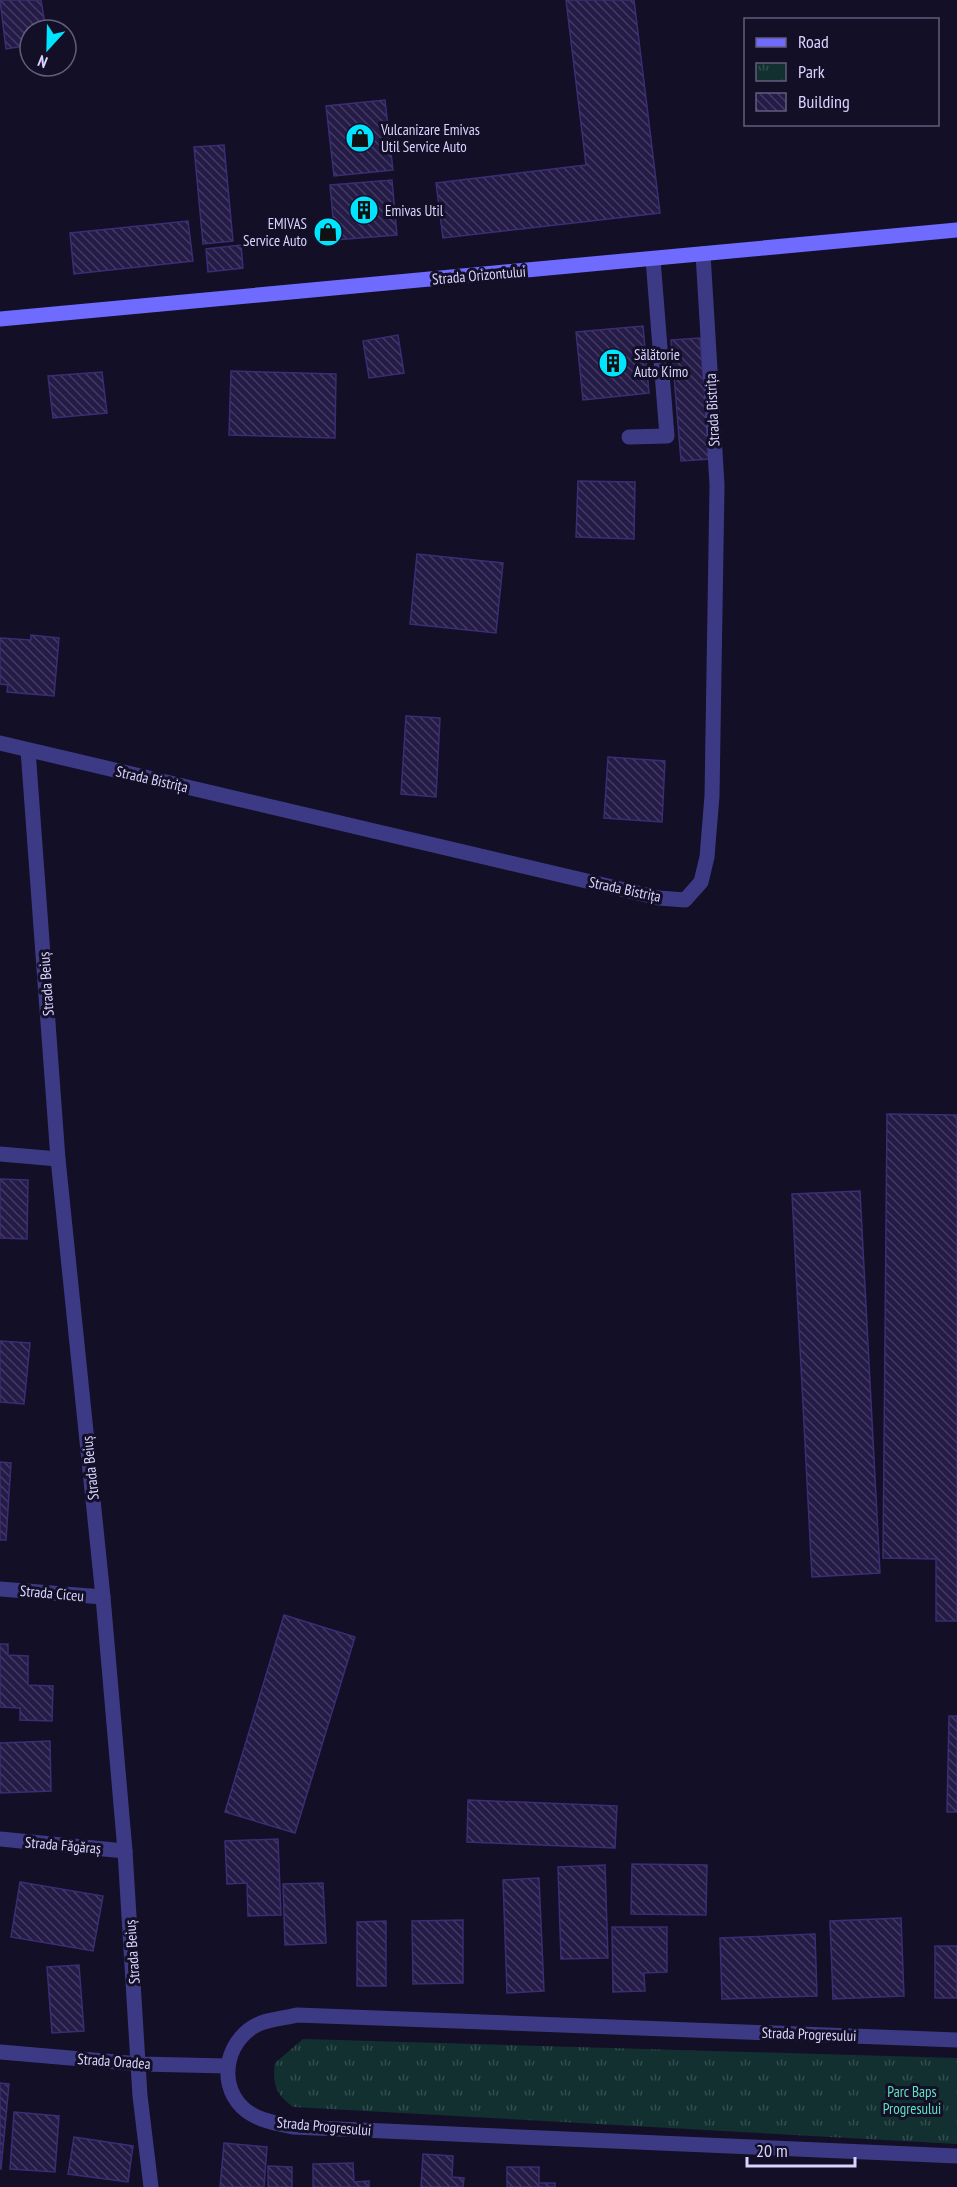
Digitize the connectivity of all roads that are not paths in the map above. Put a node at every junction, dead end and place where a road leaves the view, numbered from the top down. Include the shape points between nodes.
1 (957, 230) edge
2 (703, 254) junction
3 (653, 259) junction
4 (0, 319) edge
5 (629, 437) dead end
6 (0, 742) edge
7 (28, 750) junction
8 (0, 1154) edge
9 (58, 1159) junction
10 (0, 1589) edge
11 (104, 1597) junction
12 (0, 1839) edge
13 (125, 1851) junction
14 (957, 2040) edge
15 (0, 2052) edge
16 (140, 2064) junction
17 (227, 2066) junction
18 (957, 2156) edge
19 (151, 2187) edge

1 - 2 main road, Strada Orizontului
2 - 3 main road, Strada Orizontului
2 - 7 street, Strada Bistrița via 717,486 712,796 701,882 686,900 659,898
3 - 4 main road, Strada Orizontului
3 - 5 street via 667,436
6 - 7 street, Strada Bistrița
7 - 9 street, Strada Beiuș
8 - 9 street
9 - 11 street, Strada Beiuș
10 - 11 street, Strada Ciceu
11 - 13 street, Strada Beiuș
12 - 13 street, Strada Făgăraș
13 - 16 street, Strada Beiuș
14 - 17 street, Strada Progresului via 297,2015 260,2023 235,2040
15 - 16 street, Strada Oradea
16 - 17 street, Strada Oradea
16 - 19 street, Strada Beiuș
17 - 18 street, Strada Progresului via 231,2089 242,2107 264,2120 292,2127

